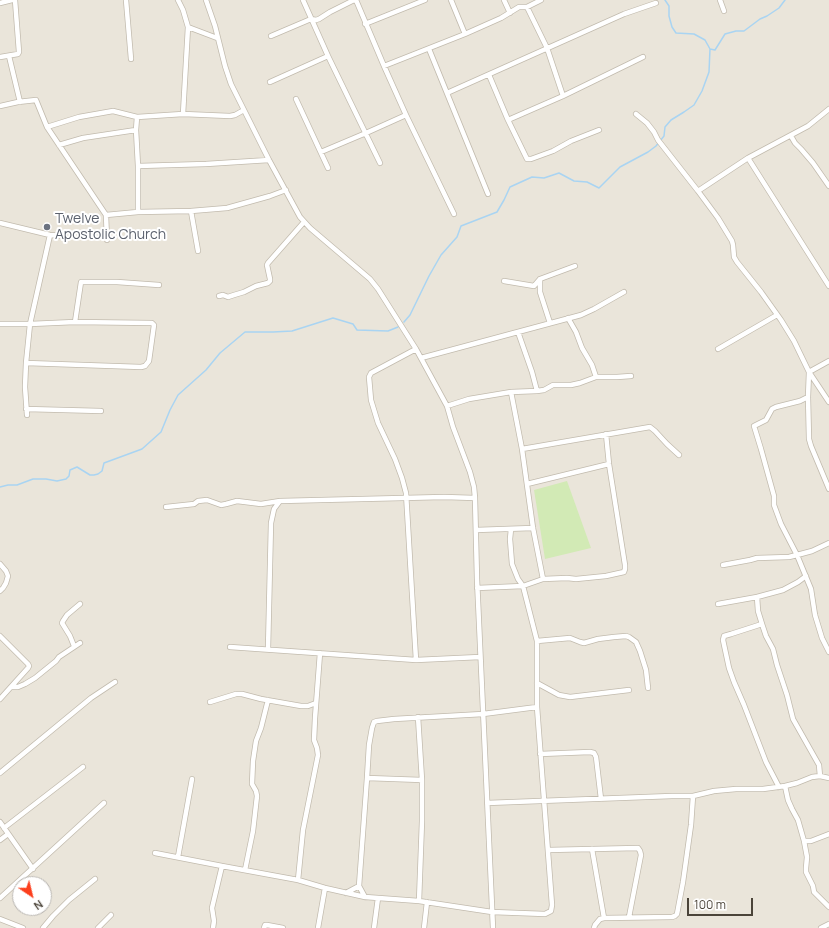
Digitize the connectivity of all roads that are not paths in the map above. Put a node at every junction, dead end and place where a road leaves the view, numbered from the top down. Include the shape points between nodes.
1 (12, 0) edge
2 (15, 0) edge
3 (126, 0) edge
4 (178, 0) edge
5 (206, 0) edge
6 (303, 0) edge
7 (355, 0) edge
8 (424, 0) edge
9 (451, 0) edge
10 (504, 0) edge
11 (541, 0) edge
12 (720, 0) edge
13 (0, 3) edge
14 (656, 3) dead end
15 (528, 7) junction
16 (724, 11) dead end
17 (510, 13) junction
18 (311, 20) junction
19 (365, 24) junction
20 (188, 27) junction
21 (465, 34) junction
22 (271, 36) dead end
23 (217, 38) junction
24 (546, 48) junction
25 (429, 49) junction
26 (9, 56) junction
27 (328, 56) junction
28 (0, 57) edge
29 (643, 57) dead end
30 (131, 59) dead end
31 (384, 66) junction
32 (489, 75) junction
33 (270, 82) dead end
34 (447, 94) junction
35 (563, 96) junction
36 (296, 99) dead end
37 (20, 102) junction
38 (0, 106) edge
39 (829, 109) edge
40 (244, 110) junction
41 (183, 114) junction
42 (636, 114) dead end
43 (406, 115) junction
44 (137, 117) junction
45 (508, 120) junction
46 (48, 127) junction
47 (136, 130) junction
48 (599, 130) dead end
49 (366, 134) junction
50 (791, 136) junction
51 (59, 145) junction
52 (321, 152) junction
53 (748, 158) junction
54 (269, 160) junction
55 (380, 163) dead end
56 (138, 166) junction
57 (328, 168) dead end
58 (829, 186) edge
59 (286, 190) junction
60 (698, 191) junction
61 (488, 194) dead end
62 (191, 211) junction
63 (138, 212) junction
64 (454, 214) dead end
65 (106, 215) junction
66 (0, 222) edge
67 (304, 222) junction
68 (50, 235) junction
69 (65, 236) dead end
70 (107, 240) dead end
71 (198, 251) dead end
72 (575, 266) dead end
73 (540, 279) junction
74 (504, 281) dead end
75 (159, 284) dead end
76 (829, 286) edge
77 (624, 292) dead end
78 (219, 296) dead end
79 (777, 315) junction
80 (568, 318) junction
81 (75, 322) junction
82 (550, 323) junction
83 (0, 324) edge
84 (30, 324) junction
85 (518, 332) junction
86 (416, 349) junction
87 (718, 349) dead end
88 (421, 358) junction
89 (829, 361) edge
90 (26, 363) junction
91 (809, 372) junction
92 (631, 376) dead end
93 (596, 377) junction
94 (537, 391) junction
95 (511, 392) junction
96 (808, 397) junction
97 (829, 402) edge
98 (447, 406) junction
99 (26, 409) junction
100 (101, 411) dead end
101 (27, 415) dead end
102 (606, 434) junction
103 (522, 449) junction
104 (679, 455) dead end
105 (609, 464) junction
106 (527, 484) junction
107 (829, 489) edge
108 (406, 498) junction
109 (475, 498) junction
110 (280, 501) junction
111 (269, 503) junction
112 (166, 507) dead end
113 (274, 509) junction
114 (533, 528) junction
115 (511, 529) junction
116 (476, 530) junction
117 (829, 543) edge
118 (797, 555) junction
119 (0, 564) edge
120 (723, 565) dead end
121 (806, 576) junction
122 (543, 580) junction
123 (523, 586) junction
124 (477, 588) junction
125 (0, 591) edge
126 (757, 597) junction
127 (80, 604) dead end
128 (718, 604) dead end
129 (762, 624) junction
130 (0, 636) edge
131 (537, 641) junction
132 (80, 643) dead end
133 (74, 646) junction
134 (230, 646) dead end
135 (268, 649) junction
136 (829, 652) edge
137 (320, 653) junction
138 (480, 657) junction
139 (416, 660) junction
140 (115, 682) dead end
141 (537, 683) junction
142 (11, 687) junction
143 (648, 688) dead end
144 (629, 690) dead end
145 (0, 698) edge
146 (268, 700) junction
147 (210, 702) dead end
148 (316, 703) junction
149 (537, 707) junction
150 (483, 714) junction
151 (418, 717) junction
152 (540, 754) junction
153 (83, 767) dead end
154 (0, 773) edge
155 (820, 776) junction
156 (367, 778) junction
157 (829, 778) edge
158 (192, 779) dead end
159 (422, 780) junction
160 (785, 786) junction
161 (779, 787) junction
162 (693, 796) junction
163 (601, 799) junction
164 (544, 801) junction
165 (104, 803) dead end
166 (487, 803) junction
167 (0, 822) edge
168 (4, 828) junction
169 (8, 834) junction
170 (829, 834) edge
171 (0, 840) edge
172 (804, 840) junction
173 (592, 849) junction
174 (548, 850) junction
175 (155, 853) dead end
176 (178, 857) junction
177 (222, 866) junction
178 (33, 869) junction
179 (245, 870) junction
180 (95, 879) dead end
181 (298, 880) junction
182 (359, 886) junction
183 (325, 888) junction
184 (346, 893) junction
185 (365, 897) junction
186 (0, 898) edge
187 (378, 898) junction
188 (419, 901) junction
189 (427, 902) junction
190 (829, 907) edge
191 (492, 912) junction
192 (111, 915) dead end
193 (629, 917) junction
194 (604, 918) junction
195 (0, 919) edge
196 (829, 924) edge
197 (23, 928) edge
198 (43, 928) edge
199 (98, 928) edge
200 (213, 928) edge
201 (264, 928) edge
202 (283, 928) edge
203 (318, 928) edge
204 (374, 928) edge
205 (424, 928) edge
206 (493, 928) edge
207 (594, 928) edge
208 (821, 928) edge

1 - 13 street
2 - 26 street via 19,52
3 - 30 street
4 - 20 street
5 - 23 street
6 - 18 street
7 - 18 street via 319,19
7 - 19 street
8 - 19 street
9 - 21 street
10 - 17 street
11 - 15 street
12 - 16 street
14 - 24 street
15 - 17 street via 519,7
15 - 24 street
17 - 21 street
18 - 22 street
18 - 27 street
19 - 31 street
20 - 23 street
20 - 41 street
21 - 25 street
23 - 40 street via 231,84
24 - 32 street
24 - 35 street
25 - 31 street
25 - 34 street
26 - 28 street
26 - 37 street
27 - 33 street
27 - 49 street
29 - 35 street
31 - 43 street
32 - 34 street
32 - 45 street
34 - 61 street
35 - 45 street
36 - 52 street
37 - 38 street
37 - 46 street via 36,100
39 - 50 street
40 - 41 street via 230,116
40 - 54 street
41 - 44 street
42 - 60 street via 647,123
43 - 49 street
43 - 64 street
44 - 46 street via 113,111 79,117
44 - 47 street
45 - 48 street via 526,158 529,159
46 - 51 street
47 - 51 street via 83,138
47 - 56 street
49 - 52 street
49 - 55 street
50 - 53 street
50 - 58 street
51 - 65 street
52 - 57 street
53 - 60 street
53 - 76 street
54 - 56 street
54 - 59 street
56 - 63 street
59 - 62 street via 228,208
59 - 67 street
60 - 79 street via 732,241 737,262
62 - 63 street
62 - 71 street
63 - 65 street
65 - 70 street
66 - 68 street
67 - 78 street via 268,263 268,283 228,297
67 - 86 street via 370,279
68 - 69 street
68 - 84 street
72 - 73 street
73 - 74 street via 534,286
73 - 82 street via 540,292
75 - 81 street via 81,282
77 - 80 street via 588,312
79 - 87 street
79 - 91 street via 794,341
80 - 82 street
80 - 93 street
81 - 84 street
81 - 90 street via 152,323 154,325 149,361 141,368
82 - 85 street
83 - 84 street
84 - 90 street
85 - 88 street
85 - 94 street
86 - 88 street
86 - 108 street via 371,373 369,377 371,400 378,423 395,459
88 - 98 street
89 - 91 street
90 - 99 street
91 - 96 street
91 - 97 street
92 - 93 street
93 - 94 street via 580,384 553,385
94 - 95 street
95 - 98 street via 468,399
95 - 103 street
96 - 107 street via 809,439
96 - 118 street via 772,409 766,420 754,426 774,496 774,505
98 - 109 street via 470,472
99 - 100 street
99 - 101 street
102 - 103 street
102 - 104 street via 650,427
102 - 105 street
103 - 106 street
105 - 106 street
105 - 122 street via 624,572 576,579
106 - 114 street
108 - 109 street
108 - 110 street
108 - 139 street
109 - 116 street
110 - 111 street
110 - 113 street
111 - 112 street via 237,501 221,505 207,500
111 - 113 street
113 - 135 street via 271,523
114 - 115 street
114 - 122 street
115 - 116 street
115 - 123 street via 512,564
116 - 124 street
117 - 118 street
118 - 120 street via 757,558
118 - 121 street
119 - 125 street via 8,576
121 - 126 street via 783,590
121 - 136 street via 815,615
122 - 123 street
123 - 124 street
123 - 131 street
124 - 138 street
126 - 128 street
126 - 129 street
127 - 133 street via 63,621
129 - 155 street via 774,649 793,719 819,765
129 - 161 street via 724,636 723,640 734,682 766,762
130 - 142 street via 29,666
131 - 141 street
131 - 143 street via 570,638 584,643 598,639 629,637 636,642 640,651
132 - 133 street
133 - 142 street via 35,678 18,687
134 - 135 street
135 - 137 street
137 - 139 street
137 - 148 street
138 - 139 street
138 - 150 street
140 - 154 street via 90,698
141 - 144 street via 559,695 570,697
141 - 149 street
142 - 145 street
146 - 147 street via 236,694
146 - 148 street via 301,706
146 - 179 street via 253,761 252,784 257,796
148 - 181 street via 314,740 318,755 303,830
149 - 150 street
149 - 152 street
150 - 151 street
150 - 166 street
151 - 156 street via 374,722 369,745
151 - 159 street
152 - 163 street via 594,753
152 - 164 street
153 - 168 street
155 - 157 street
155 - 160 street
156 - 159 street
156 - 182 street
158 - 176 street
159 - 188 street
160 - 161 street
160 - 172 street
161 - 162 street via 714,791
162 - 163 street
162 - 193 street via 677,914 672,917
163 - 164 street
164 - 166 street
164 - 174 street
165 - 178 street
166 - 191 street
167 - 168 street
168 - 169 street
169 - 171 street
169 - 178 street
170 - 172 street via 811,841
172 - 190 street via 806,872 814,892
173 - 174 street
173 - 193 street via 638,848 640,851
173 - 194 street
174 - 191 street via 551,911 546,914
175 - 176 street
176 - 177 street
177 - 179 street
177 - 200 street via 212,908
178 - 186 street
179 - 181 street
180 - 198 street via 69,900
181 - 183 street
182 - 184 street
182 - 185 street
183 - 184 street
183 - 203 street
184 - 185 street
185 - 187 street
187 - 188 street
187 - 204 street
188 - 189 street
189 - 191 street
189 - 205 street
191 - 206 street
192 - 199 street
193 - 194 street
194 - 207 street via 600,919
195 - 197 street
196 - 208 street
201 - 202 street via 267,925

